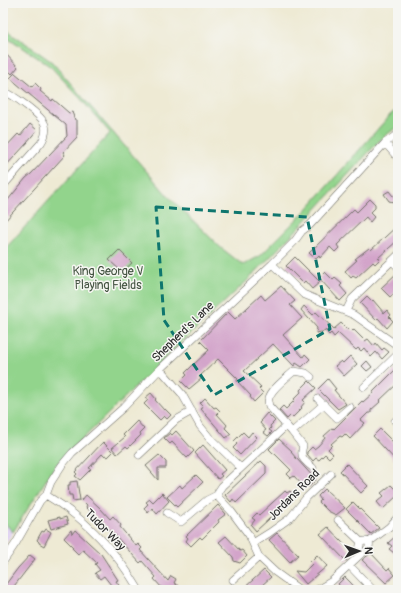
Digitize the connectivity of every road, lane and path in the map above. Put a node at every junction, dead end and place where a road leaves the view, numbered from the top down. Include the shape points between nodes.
1 (3, 91) edge
2 (398, 134) edge
3 (385, 143) junction
4 (398, 158) edge
5 (3, 186) edge
6 (398, 255) edge
7 (392, 261) junction
8 (272, 264) junction
9 (398, 267) edge
10 (346, 311) junction
11 (398, 346) edge
12 (398, 354) edge
13 (160, 369) junction
14 (311, 377) dead end
15 (364, 387) dead end
16 (318, 399) dead end
17 (324, 404) junction
18 (350, 407) dead end
19 (192, 412) junction
20 (286, 426) junction
21 (292, 432) junction
22 (139, 455) dead end
23 (241, 468) junction
24 (313, 468) dead end
25 (331, 474) dead end
26 (46, 495) junction
27 (218, 495) junction
28 (167, 513) dead end
29 (398, 517) edge
30 (338, 520) dead end
31 (361, 542) junction
32 (369, 542) junction
33 (253, 543) junction
34 (361, 554) junction
35 (259, 557) junction
36 (3, 562) edge
37 (350, 566) junction
38 (233, 580) dead end
39 (139, 590) edge
40 (300, 590) edge
41 (317, 590) edge
42 (372, 590) edge

1 - 5 street via 16,98 45,124 45,136 41,143
2 - 3 street, Shepherd's Lane
3 - 4 street
3 - 8 street, Shepherd's Lane
6 - 7 street
7 - 9 street
7 - 10 street via 352,300
8 - 10 street via 303,294
8 - 13 street, Shepherd's Lane
10 - 11 street via 365,321
12 - 15 street
13 - 19 street via 182,394
13 - 26 street, Shepherd's Lane via 124,407 72,453 50,482
14 - 20 street via 306,373 294,371 268,397 269,406
16 - 17 street
17 - 18 street via 337,418
17 - 21 street
19 - 22 street via 176,420
19 - 23 street via 209,437
20 - 21 street
20 - 23 street
21 - 24 street via 303,446 301,456
23 - 27 street via 222,486
25 - 33 street, Jordans Road via 290,518
26 - 36 street, Shepherd's Lane
26 - 39 street, Tudor Way via 94,531 122,564
27 - 28 street via 207,500 181,522
27 - 33 street
29 - 32 street
30 - 31 street
31 - 32 street
31 - 34 street
32 - 34 street via 368,550
33 - 35 street
34 - 37 street
35 - 38 street
35 - 40 street
37 - 41 street
37 - 42 street

